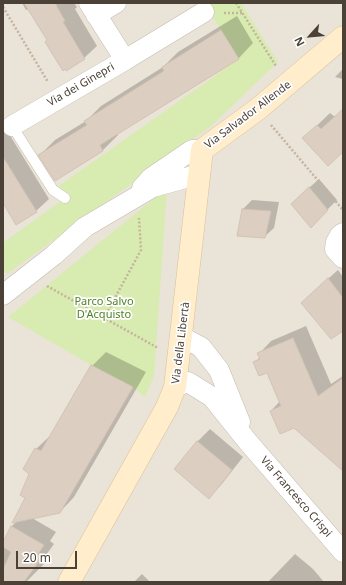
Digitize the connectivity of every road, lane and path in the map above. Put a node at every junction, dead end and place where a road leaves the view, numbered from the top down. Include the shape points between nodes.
1 (116, 3) edge
2 (236, 3) edge
3 (3, 7) edge
4 (92, 9) edge
5 (204, 12) dead end
6 (343, 37) edge
7 (125, 60) junction
8 (278, 68) dead end
9 (58, 99) junction
10 (258, 110) junction
11 (12, 126) joint
12 (202, 150) junction
13 (200, 174) junction
14 (65, 198) dead end
15 (132, 200) junction
16 (343, 210) edge
17 (34, 271) junction
18 (3, 295) edge
19 (104, 318) junction
20 (182, 337) junction
21 (161, 349) dead end
22 (175, 387) junction
23 (248, 442) junction
24 (343, 552) edge
25 (70, 582) edge

1 - 4 street, Via dei Ginepri
2 - 8 path
3 - 9 path
4 - 7 street, Via dei Ginepri
5 - 7 street
6 - 10 street, Via Salvador Allende
7 - 9 street, Via dei Ginepri
9 - 11 street, Via dei Ginepri
10 - 12 street, Via Salvador Allende
10 - 16 path
11 - 14 lane via 53,190
12 - 13 street, Via della Libertà
12 - 15 street, Via Salvador Allende via 192,150 151,178
13 - 15 street, Via Salvador Allende via 153,186
13 - 20 street, Via della Libertà
15 - 17 street, Via Salvador Allende via 85,228
15 - 19 path via 138,211 141,250
17 - 18 street, Via Salvador Allende
17 - 19 path via 46,286
19 - 21 path
20 - 22 street, Via della Libertà
20 - 23 street via 201,347 219,370
22 - 23 street, Via Francesco Crispi via 188,382 212,397
22 - 25 street, Via della Libertà via 167,407
23 - 24 street, Via Francesco Crispi

